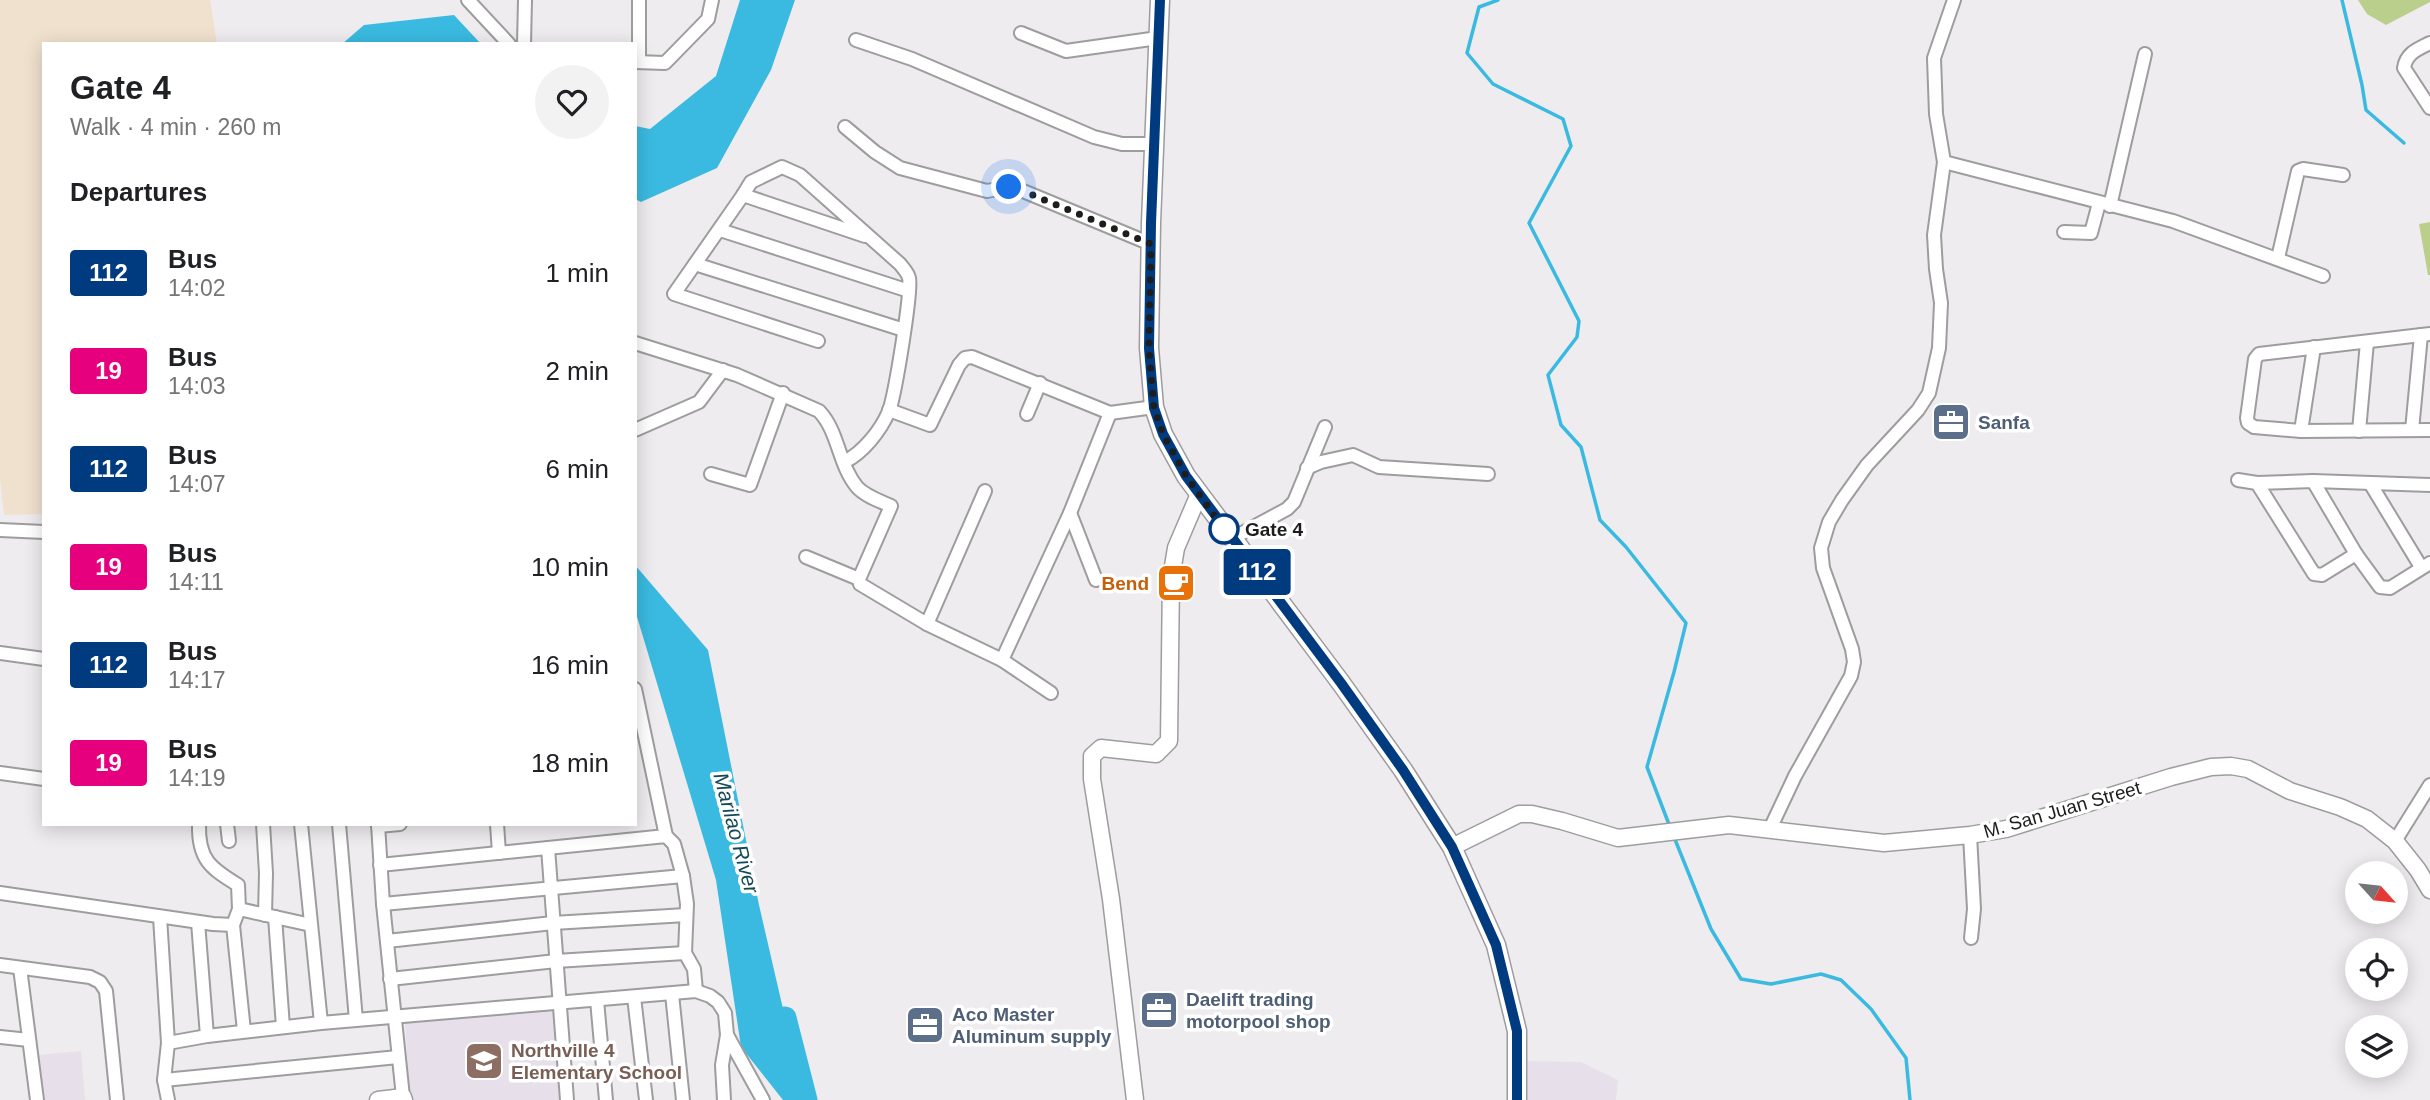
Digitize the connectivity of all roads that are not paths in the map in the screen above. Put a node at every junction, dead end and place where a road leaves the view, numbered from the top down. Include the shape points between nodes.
1 (467, 0) edge
2 (525, 0) edge
3 (639, 0) edge
4 (712, 0) edge
5 (1160, 0) edge
6 (1954, 0) edge
7 (1021, 33) dead end
8 (1158, 38) junction
9 (856, 40) dead end
10 (507, 42) edge
11 (524, 42) edge
12 (2430, 43) edge
13 (2146, 54) dead end
14 (637, 62) edge
15 (2430, 108) edge
16 (845, 127) dead end
17 (1153, 144) junction
18 (1944, 162) junction
19 (2343, 175) dead end
20 (743, 195) junction
21 (2104, 204) junction
22 (720, 230) junction
23 (2064, 232) dead end
24 (872, 239) junction
25 (1151, 244) junction
26 (2278, 258) junction
27 (695, 264) junction
28 (2323, 276) dead end
29 (909, 291) junction
30 (904, 330) junction
31 (2426, 335) edge
32 (818, 341) dead end
33 (2367, 342) junction
34 (637, 345) edge
35 (2314, 348) junction
36 (723, 370) junction
37 (1040, 383) junction
38 (783, 393) junction
39 (1154, 408) junction
40 (889, 410) junction
41 (1110, 412) junction
42 (1027, 414) dead end
43 (1325, 427) dead end
44 (637, 429) edge
45 (2301, 430) junction
46 (2359, 430) junction
47 (2412, 430) junction
48 (2430, 430) edge
49 (844, 462) junction
50 (1307, 468) junction
51 (711, 474) dead end
52 (1488, 474) dead end
53 (2238, 480) dead end
54 (2313, 481) junction
55 (2257, 482) junction
56 (2370, 483) junction
57 (2428, 489) edge
58 (985, 491) dead end
59 (1199, 494) junction
60 (1070, 513) junction
61 (0, 530) edge
62 (42, 532) edge
63 (1231, 539) junction
64 (2356, 554) junction
65 (806, 557) dead end
66 (2426, 565) edge
67 (859, 579) junction
68 (1096, 580) dead end
69 (927, 624) junction
70 (0, 653) edge
71 (42, 659) edge
72 (1002, 660) junction
73 (1051, 694) dead end
74 (637, 699) edge
75 (0, 773) edge
76 (42, 779) edge
77 (2430, 785) edge
78 (199, 826) edge
79 (227, 826) edge
80 (263, 826) edge
81 (301, 826) edge
82 (339, 826) edge
83 (378, 826) edge
84 (497, 826) edge
85 (1770, 829) junction
86 (1970, 835) junction
87 (666, 836) junction
88 (229, 841) dead end
89 (2395, 841) junction
90 (1452, 847) junction
91 (548, 848) junction
92 (499, 853) junction
93 (380, 864) junction
94 (682, 876) junction
95 (551, 888) junction
96 (2430, 890) edge
97 (0, 893) edge
98 (383, 904) junction
99 (239, 909) junction
100 (686, 915) junction
101 (270, 916) junction
102 (160, 917) junction
103 (198, 922) junction
104 (553, 923) junction
105 (233, 925) junction
106 (311, 925) junction
107 (1971, 938) dead end
108 (387, 941) junction
109 (685, 953) junction
110 (556, 961) junction
111 (0, 965) edge
112 (20, 968) junction
113 (390, 979) junction
114 (696, 991) junction
115 (672, 994) junction
116 (634, 997) junction
117 (597, 1000) junction
118 (558, 1004) junction
119 (394, 1017) junction
120 (356, 1020) junction
121 (321, 1023) junction
122 (283, 1027) junction
123 (244, 1031) junction
124 (727, 1035) junction
125 (208, 1036) junction
126 (0, 1037) edge
127 (29, 1040) junction
128 (168, 1043) junction
129 (398, 1057) junction
130 (164, 1080) junction
131 (404, 1099) edge
132 (37, 1100) edge
133 (117, 1100) edge
134 (167, 1100) edge
135 (378, 1100) edge
136 (567, 1100) edge
137 (606, 1100) edge
138 (646, 1100) edge
139 (683, 1100) edge
140 (724, 1100) edge
141 (763, 1100) edge
142 (1135, 1100) edge
143 (1517, 1100) edge

1 - 10 street
2 - 11 street
3 - 14 street
4 - 14 street via 708,19 666,63
5 - 8 main road
6 - 18 street via 1934,58
7 - 8 street via 1066,51
8 - 17 main road
9 - 17 street via 912,58 1094,136 1122,144
12 - 15 street via 2413,52 2404,68
13 - 21 street
16 - 25 street via 900,168 987,191 1009,187 1023,191
17 - 25 main road
18 - 21 street
18 - 85 street via 1934,235 1941,303 1939,348 1929,393 1867,465 1829,522 1821,548 1823,568 1853,649 1852,676
19 - 26 street via 2298,171
20 - 22 street
20 - 24 street
20 - 24 street via 751,182 782,167 800,175
21 - 23 street via 2091,233
21 - 26 street via 2173,221
22 - 27 street
22 - 29 street
24 - 29 street via 900,264 909,277
25 - 39 main road via 1149,348
26 - 28 street
27 - 30 street
27 - 32 street via 674,294
29 - 30 street
30 - 40 street
31 - 33 street
31 - 47 street
33 - 35 street
33 - 46 street
34 - 36 street
35 - 45 street
35 - 45 street via 2262,353 2255,359 2248,422 2254,427
36 - 38 street
36 - 44 street via 699,402
37 - 40 street via 965,358 930,425
37 - 41 street
37 - 42 street
38 - 49 street via 829,421
38 - 51 street via 750,485
39 - 41 street
39 - 59 main road via 1163,434
40 - 49 street via 870,440
41 - 60 street
43 - 50 street
45 - 46 street
46 - 47 street
47 - 48 street
49 - 67 street via 857,487 891,506
50 - 52 street via 1353,455 1379,467
50 - 63 street via 1287,509
53 - 55 street
54 - 55 street
54 - 56 street
54 - 64 street
55 - 64 street via 2314,574 2322,575
56 - 57 street
56 - 66 street
58 - 69 street
59 - 63 main road
59 - 142 street via 1176,548 1171,578 1169,741 1156,754 1101,748 1092,756
60 - 68 street
60 - 72 street
61 - 62 street
63 - 90 main road via 1341,683
64 - 66 street via 2384,589
65 - 67 street
67 - 69 street via 860,584
69 - 72 street
70 - 71 street
72 - 73 street
74 - 87 street
75 - 76 street
77 - 89 street
78 - 99 street via 198,841 207,864 238,885
79 - 88 street
80 - 101 street
81 - 106 street
82 - 120 street
83 - 93 street
84 - 92 street
85 - 86 street, M. San Juan Street via 1884,843
85 - 90 street, M. San Juan Street via 1728,825 1618,838 1519,814
86 - 89 street, M. San Juan Street via 2006,829 2171,776 2231,766 2368,819
86 - 107 street
87 - 91 street
87 - 94 street via 674,844
89 - 96 street, M. San Juan Street
90 - 143 main road via 1496,945 1517,1031
91 - 92 street
91 - 95 street
92 - 93 street
93 - 98 street
94 - 95 street
94 - 100 street
95 - 98 street
95 - 104 street
97 - 102 street
98 - 108 street
99 - 101 street
99 - 105 street
100 - 104 street
100 - 109 street
101 - 106 street
101 - 122 street
102 - 103 street
102 - 128 street
103 - 105 street
103 - 125 street
104 - 108 street
104 - 110 street
105 - 123 street
106 - 121 street
108 - 113 street
109 - 110 street
109 - 114 street via 694,969
110 - 113 street
110 - 118 street
111 - 112 street
112 - 127 street
112 - 133 street via 100,982 106,991
113 - 119 street
114 - 115 street
114 - 124 street via 718,1002 725,1013
115 - 116 street
115 - 139 street
116 - 117 street
116 - 138 street
117 - 118 street
117 - 137 street
118 - 119 street
118 - 136 street
119 - 120 street
119 - 129 street
120 - 121 street
121 - 122 street
122 - 123 street
123 - 125 street
124 - 140 street via 722,1065
124 - 141 street
125 - 128 street
126 - 127 street
127 - 132 street
128 - 130 street
129 - 130 street
129 - 131 street
130 - 134 street
131 - 135 street

